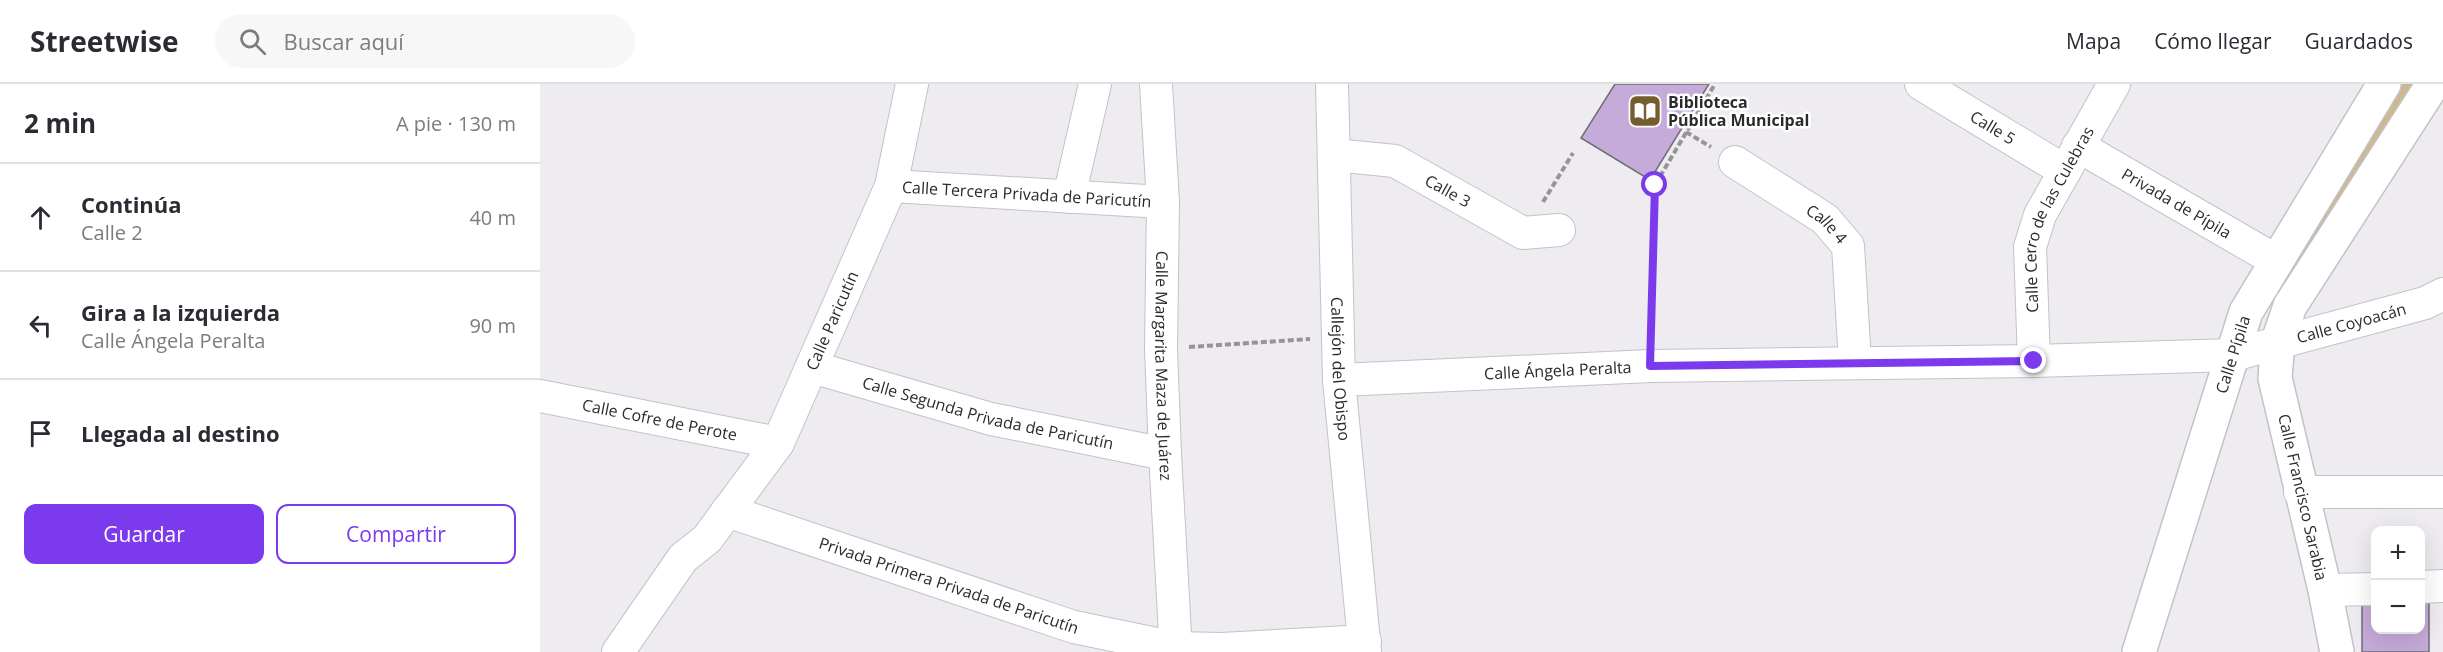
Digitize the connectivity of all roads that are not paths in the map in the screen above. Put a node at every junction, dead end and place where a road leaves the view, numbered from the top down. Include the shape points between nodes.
1 (912, 84) edge
2 (1095, 84) edge
3 (1156, 84) edge
4 (1332, 84) edge
5 (1921, 84) edge
6 (2114, 84) edge
7 (2384, 84) edge
8 (2433, 84) edge
9 (1334, 155) junction
10 (2072, 158) junction
11 (1735, 162) dead end
12 (891, 186) junction
13 (1069, 197) junction
14 (1163, 202) junction
15 (1559, 230) dead end
16 (2276, 260) junction
17 (2437, 300) edge
18 (2278, 341) junction
19 (2233, 355) junction
20 (2034, 361) junction
21 (1855, 362) junction
22 (812, 367) junction
23 (1339, 381) junction
24 (540, 396) edge
25 (778, 443) junction
26 (1165, 454) junction
27 (2300, 492) junction
28 (2443, 492) edge
29 (727, 510) junction
30 (707, 539) junction
31 (2443, 586) edge
32 (2425, 587) edge
33 (2371, 589) edge
34 (2325, 590) junction
35 (1365, 647) edge
36 (1175, 650) edge
37 (618, 652) edge
38 (640, 652) edge
39 (2139, 652) edge
40 (2337, 652) edge

1 - 12 street, Calle Paricutín
2 - 13 street
3 - 14 street, Calle Margarita Maza de Juárez
4 - 9 street, Callejón del Obispo
5 - 10 street, Calle 5
6 - 10 street, Calle Cerro de las Culebras
7 - 16 main road, Calle Pípila
8 - 18 main road via 2290,306
9 - 15 street, Calle 3 via 1395,161 1523,233
9 - 23 street, Callejón del Obispo
10 - 16 street, Privada de Pípila
10 - 20 street, Calle Cerro de las Culebras via 2040,215 2030,247
11 - 21 street, Calle 4 via 1825,219 1848,246
12 - 13 street, Calle Tercera Privada de Paricutín
12 - 22 street, Calle Paricutín
13 - 14 street, Calle Tercera Privada de Paricutín
14 - 26 street, Calle Margarita Maza de Juárez via 1161,349
16 - 19 main road, Calle Pípila via 2246,312
17 - 18 street, Calle Coyoacán
18 - 19 street, Calle Ángela Peralta
18 - 27 main road, Calle Francisco Sarabia via 2275,378
19 - 20 street, Calle Ángela Peralta
19 - 39 main road, Calle Pípila
20 - 21 street, Calle Ángela Peralta
21 - 23 street, Calle Ángela Peralta via 1650,366
22 - 25 street, Calle Paricutín
22 - 26 street, Calle Segunda Privada de Paricutín via 991,419
23 - 35 street, Callejón del Obispo
24 - 25 street, Calle Cofre de Perote
25 - 29 street, Calle Paricutín
26 - 36 street, Calle Margarita Maza de Juárez
27 - 28 street
27 - 34 main road, Calle Francisco Sarabia
29 - 30 street, Calle Paricutín
29 - 36 street, Privada Primera Privada de Paricutín via 1074,627
30 - 37 street, Calle Paricutín via 682,558
30 - 38 street, Calle Paricutín via 700,567
31 - 32 street
33 - 34 street
34 - 40 main road, Calle Francisco Sarabia
35 - 36 street

